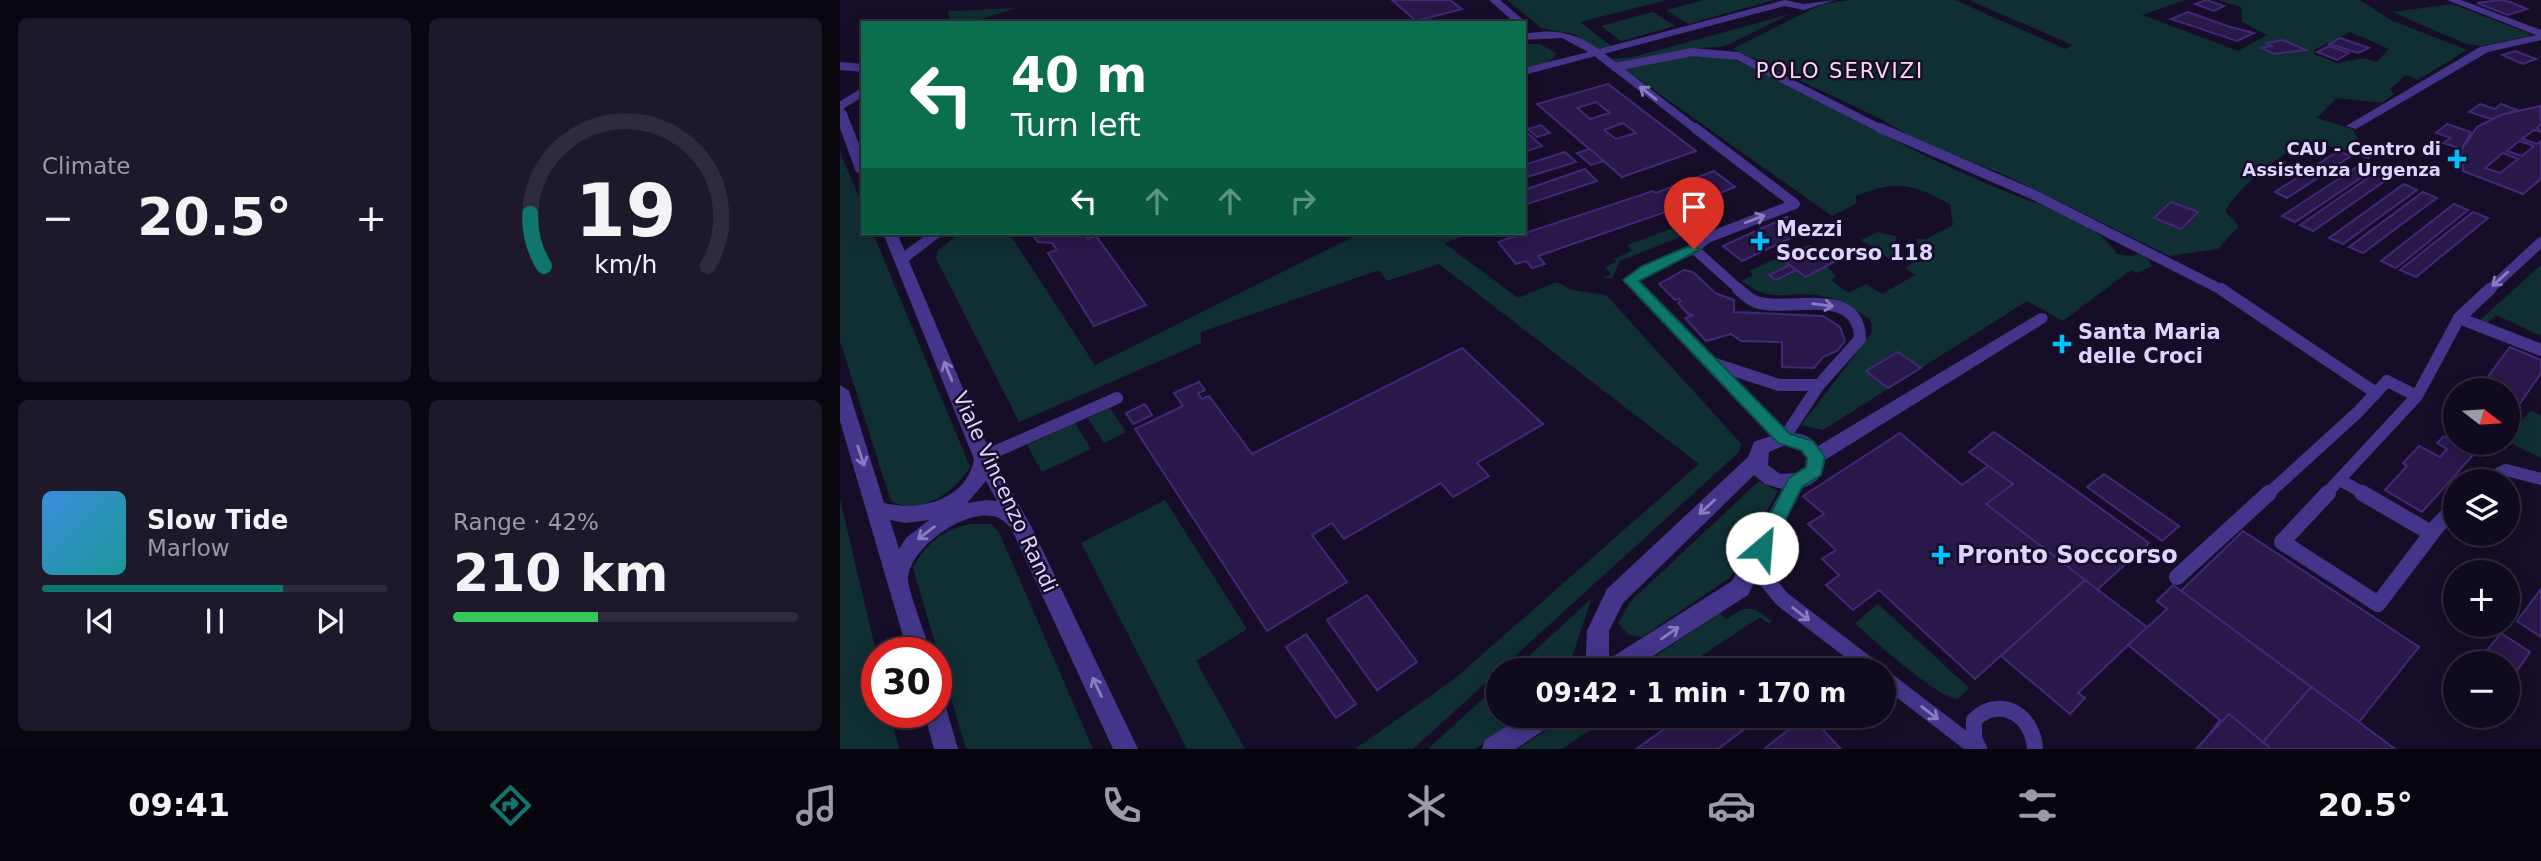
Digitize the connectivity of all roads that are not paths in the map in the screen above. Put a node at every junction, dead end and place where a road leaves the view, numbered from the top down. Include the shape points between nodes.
1 (1494, 0) edge
2 (1830, 0) edge
3 (2452, 0) edge
4 (1519, 21) edge
5 (2541, 36) edge
6 (1528, 37) edge
7 (1597, 53) junction
8 (1562, 62) junction
9 (840, 66) edge
10 (1615, 67) junction
11 (861, 68) edge
12 (1526, 71) edge
13 (861, 93) edge
14 (840, 106) edge
15 (840, 112) edge
16 (2351, 126) dead end
17 (861, 166) edge
18 (891, 235) edge
19 (935, 235) edge
20 (2541, 242) edge
21 (1694, 249) junction
22 (901, 259) junction
23 (2040, 318) dead end
24 (2459, 318) junction
25 (2541, 350) edge
26 (1709, 362) junction
27 (1819, 385) junction
28 (840, 391) edge
29 (2376, 393) junction
30 (2417, 396) junction
31 (1117, 398) dead end
32 (1784, 438) junction
33 (1816, 457) junction
34 (984, 458) junction
35 (1757, 460) junction
36 (2520, 473) edge
37 (2541, 479) edge
38 (2340, 480) junction
39 (1795, 483) junction
40 (878, 509) junction
41 (2443, 520) edge
42 (1019, 522) junction
43 (2431, 533) junction
44 (1754, 565) junction
45 (2177, 577) dead end
46 (899, 579) junction
47 (915, 637) edge
48 (1597, 658) edge
49 (1631, 658) edge
50 (1859, 658) edge
51 (1896, 687) edge
52 (940, 728) edge
53 (1526, 728) edge
54 (946, 749) edge
55 (1126, 749) edge
56 (1494, 749) edge
57 (1978, 749) edge
58 (2035, 749) edge

1 - 4 street
2 - 7 street via 1804,7 1785,3
3 - 5 street
5 - 16 street via 2484,49
6 - 7 street via 1572,36
6 - 8 street via 1561,48
7 - 8 street
7 - 10 lane
8 - 12 street
9 - 11 lane
21 -> 10 lane via 1707,238 1795,204
10 - 29 lane via 1677,54 1738,56 1918,147 2034,195 2224,290
13 - 14 lane
15 - 17 street
18 - 22 street, Viale Vincenzo Randi
19 - 22 street
20 -> 24 lane
21 - 26 lane via 1630,280
21 -> 27 lane via 1755,302 1833,306 1858,321 1860,339
34 -> 22 street, Viale Vincenzo Randi
23 - 33 street
24 - 25 lane
24 - 30 lane
26 - 27 lane via 1772,384
26 - 32 lane
27 - 32 lane
28 -> 40 street
29 - 30 lane via 2387,381
29 - 45 lane
30 - 38 lane
31 - 34 lane
32 - 33 street via 1807,445
32 - 35 street via 1761,447
33 - 39 street via 1815,470
34 - 40 street via 979,478 970,489 940,507 908,515
34 - 42 street, Viale Vincenzo Randi
35 - 39 street via 1769,478
35 -> 48 street via 1615,596 1598,631
36 - 37 lane
38 - 43 lane
38 - 43 lane via 2282,542 2378,604
39 - 44 street
40 - 46 street
41 - 43 lane
42 -> 46 street via 1000,509 985,508 949,518 905,554
55 -> 42 street, Viale Vincenzo Randi
49 -> 44 street via 1740,588
44 -> 50 lane via 1782,599
46 - 47 street
51 -> 57 lane
52 - 54 street
53 - 56 street
57 - 58 lane via 1974,720 1987,708 1997,707 2026,721 2033,731

